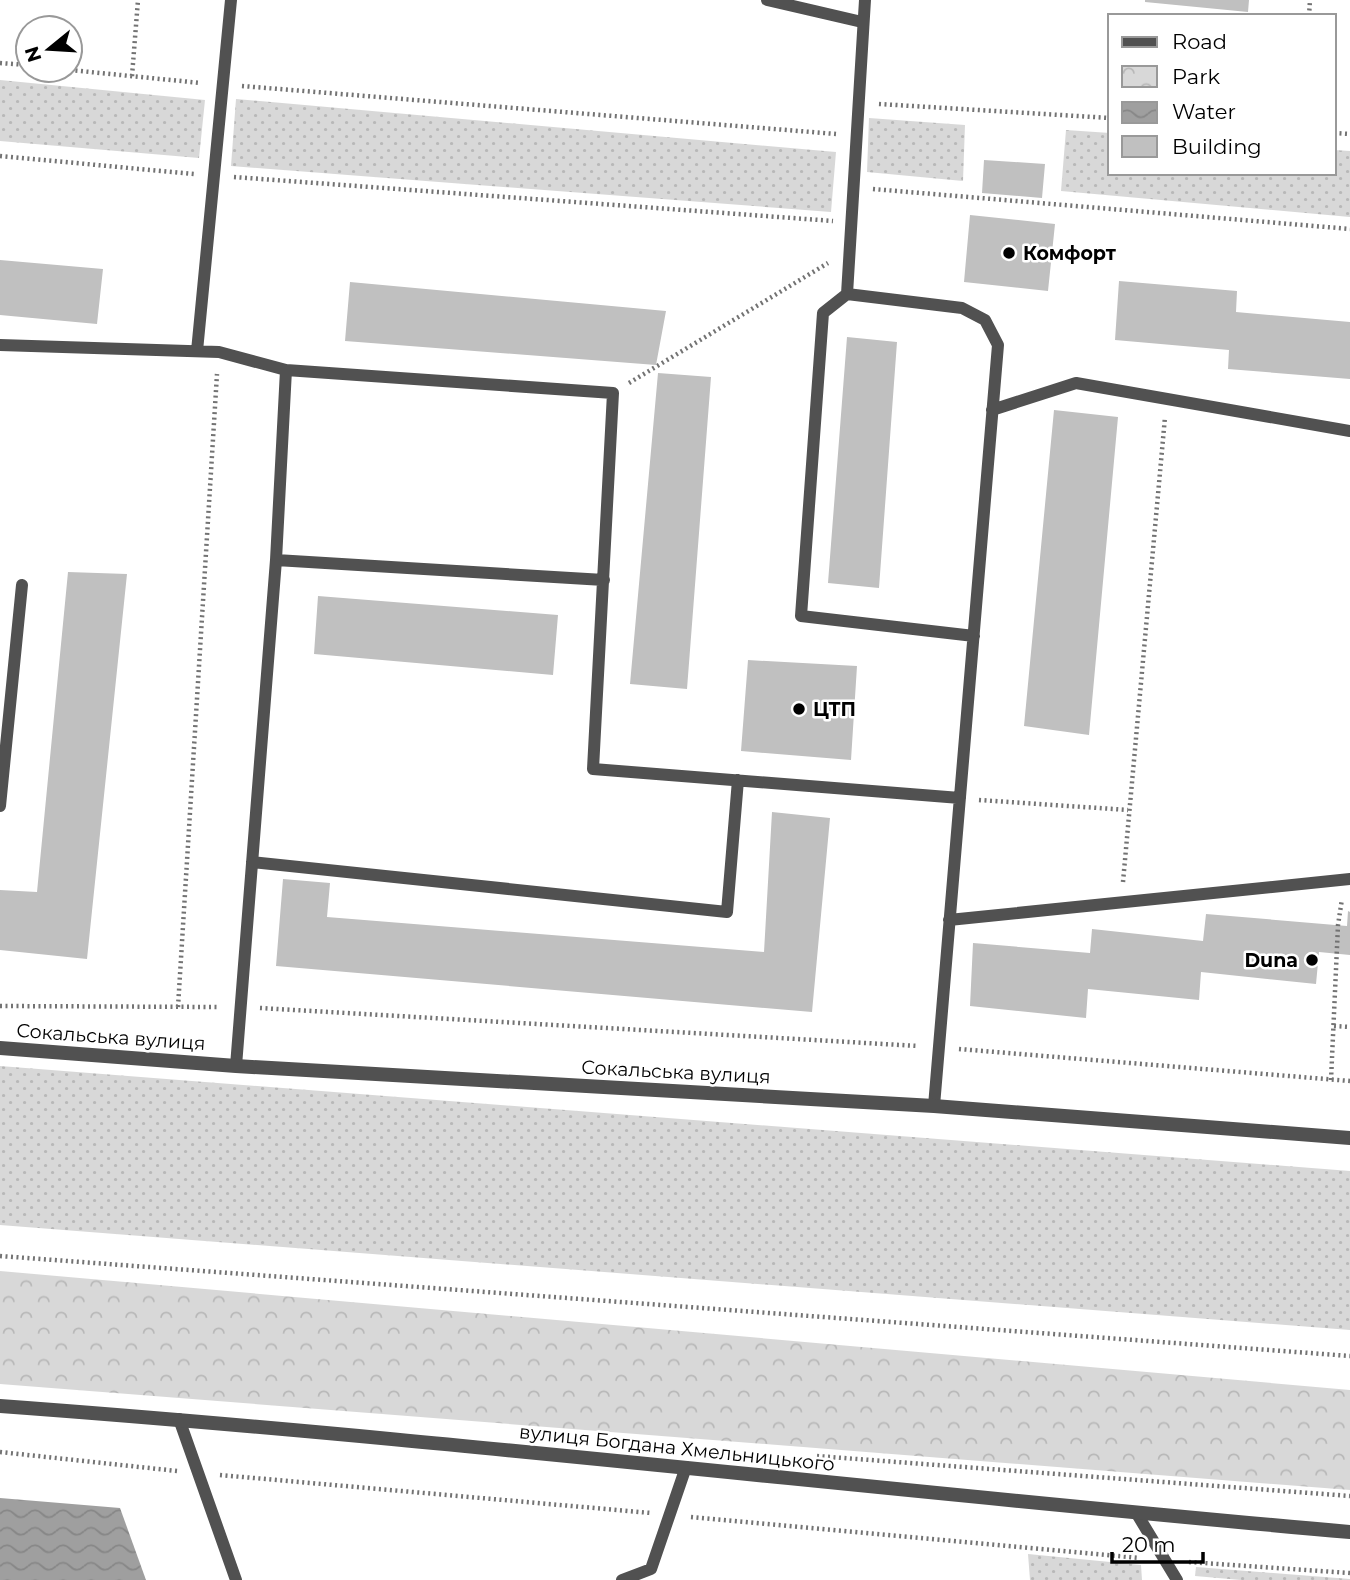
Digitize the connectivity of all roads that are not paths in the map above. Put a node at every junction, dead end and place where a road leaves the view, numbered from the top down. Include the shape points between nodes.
1 (231, 0) edge
2 (767, 0) edge
3 (865, 0) edge
4 (862, 22) junction
5 (847, 294) junction
6 (0, 345) edge
7 (197, 351) junction
8 (286, 370) junction
9 (992, 410) junction
10 (1350, 431) edge
11 (276, 560) junction
12 (604, 580) junction
13 (22, 584) dead end
14 (974, 636) junction
15 (738, 780) junction
16 (961, 798) junction
17 (0, 806) edge
18 (252, 862) junction
19 (1347, 880) edge
20 (949, 920) junction
21 (0, 1048) edge
22 (236, 1066) junction
23 (933, 1106) junction
24 (1350, 1138) edge
25 (0, 1406) edge
26 (179, 1419) junction
27 (686, 1467) junction
28 (1137, 1514) junction
29 (1350, 1532) edge
30 (236, 1580) edge
31 (622, 1580) edge
32 (1177, 1580) edge

1 - 7 lane
2 - 4 lane
3 - 4 lane
4 - 5 lane
5 - 9 lane via 962,308 985,320 998,345
5 - 14 lane via 823,313 801,615
6 - 7 lane
7 - 8 lane via 219,352
8 - 11 lane
8 - 12 lane via 613,393
9 - 10 lane via 1076,383
9 - 14 lane
11 - 12 lane
11 - 18 lane
12 - 15 lane via 593,769
13 - 17 lane
14 - 16 lane
15 - 16 lane
15 - 18 lane via 727,912
16 - 20 lane
18 - 22 lane
19 - 20 lane
20 - 23 lane
21 - 22 street, Сокальська вулиця
22 - 23 street, Сокальська вулиця
23 - 24 street, Сокальська вулиця
25 - 26 street, вулиця Богдана Хмельницького
26 - 27 street, вулиця Богдана Хмельницького
26 - 30 lane
27 - 28 street, вулиця Богдана Хмельницького
27 - 31 lane via 651,1569
28 - 29 street, вулиця Богдана Хмельницького
28 - 32 lane

